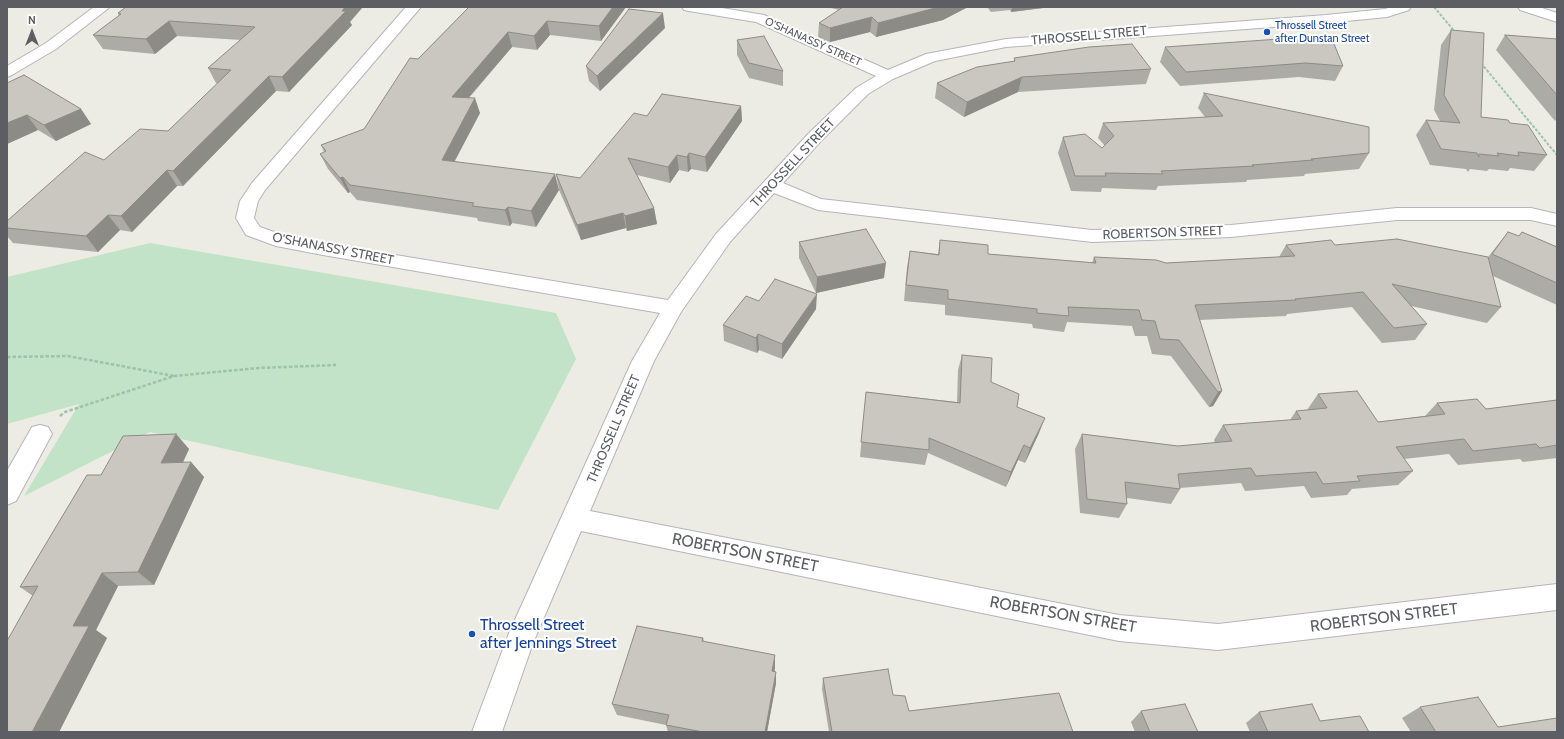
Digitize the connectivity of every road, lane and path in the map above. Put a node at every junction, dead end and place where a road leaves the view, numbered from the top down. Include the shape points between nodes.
1 (103, 7) edge
2 (414, 7) edge
3 (689, 7) edge
4 (1404, 7) edge
5 (1434, 7) edge
6 (1525, 7) edge
7 (1557, 18) edge
8 (1459, 37) edge
9 (1478, 60) edge
10 (7, 72) edge
11 (888, 76) junction
12 (1557, 155) edge
13 (772, 185) junction
14 (1557, 220) edge
15 (673, 308) junction
16 (7, 357) edge
17 (336, 365) dead end
18 (174, 376) junction
19 (40, 434) joint
20 (7, 494) edge
21 (575, 519) junction
22 (1557, 597) edge
23 (487, 732) edge

1 - 10 street via 51,46
2 - 15 street, O'SHANASSY STREET via 258,187 249,201 245,218 254,231 276,240 323,249
3 - 11 street, O'SHANASSY STREET via 759,18
4 - 11 street, THROSSELL STREET via 1387,13 1326,19 1006,43 932,57
5 - 8 path
6 - 7 street
9 - 12 path
11 - 13 street, THROSSELL STREET via 862,91
13 - 14 street, ROBERTSON STREET via 818,204 1092,236 1231,231 1396,214 1531,214
13 - 15 street, THROSSELL STREET via 723,238
15 - 21 street, THROSSELL STREET via 643,361
16 - 18 path via 68,356
17 - 18 path via 258,368
18 - 19 path via 65,412
19 - 20 street
21 - 22 street, ROBERTSON STREET via 1119,628 1218,638
21 - 23 street, THROSSELL STREET via 520,643

